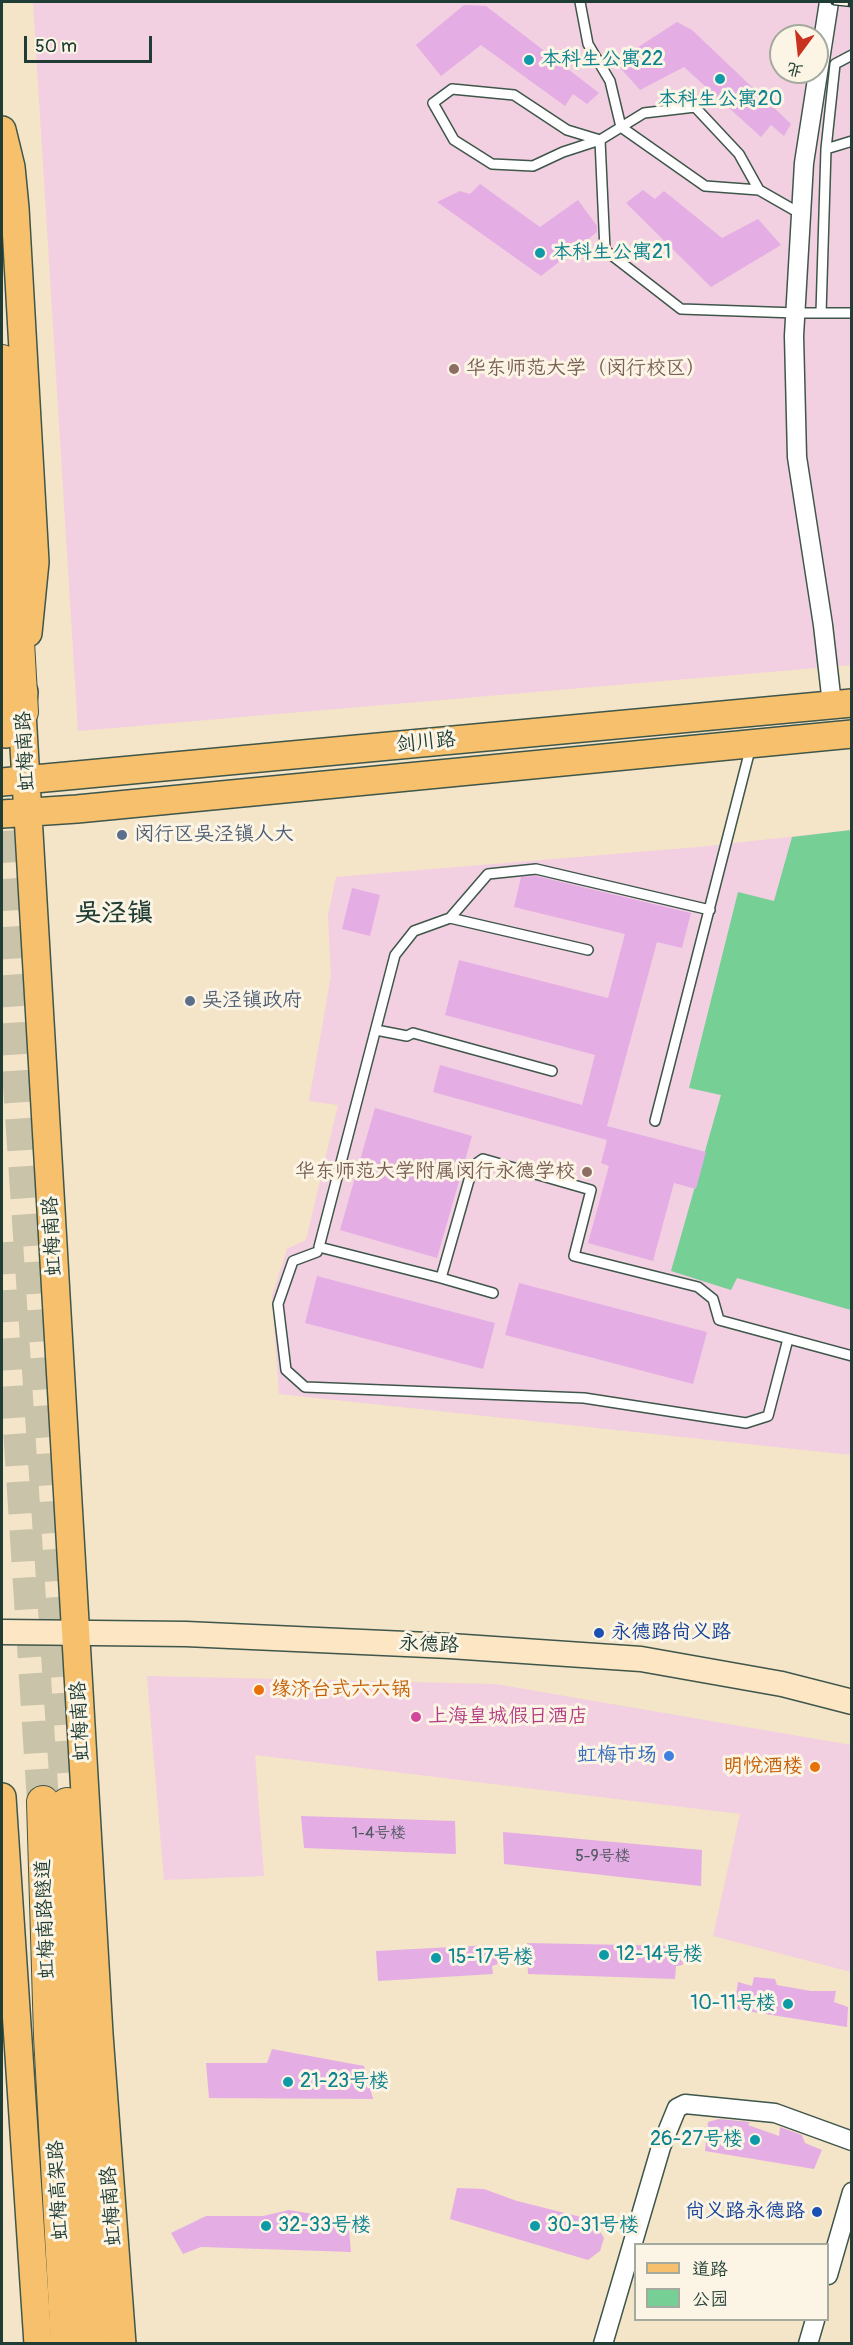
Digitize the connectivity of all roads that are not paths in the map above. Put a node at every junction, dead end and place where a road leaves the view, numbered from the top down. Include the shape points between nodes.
1 (580, 2) edge
2 (829, 2) edge
3 (852, 55) edge
4 (621, 127) junction
5 (2, 130) edge
6 (600, 140) junction
7 (852, 141) edge
8 (826, 149) junction
9 (759, 190) junction
10 (801, 214) junction
11 (822, 313) junction
12 (852, 313) edge
13 (796, 314) junction
14 (2, 362) edge
15 (2, 651) edge
16 (842, 703) edge
17 (22, 712) junction
18 (852, 734) edge
19 (751, 744) junction
20 (13, 781) edge
21 (13, 813) edge
22 (710, 910) junction
23 (450, 918) junction
24 (588, 950) dead end
25 (376, 1030) junction
26 (552, 1071) dead end
27 (656, 1121) dead end
28 (317, 1252) dead end
29 (441, 1278) junction
30 (493, 1293) dead end
31 (788, 1339) junction
32 (852, 1356) edge
33 (76, 1631) junction
34 (2, 1632) edge
35 (852, 1702) edge
36 (2, 1797) edge
37 (55, 1803) tunnel mouth
38 (63, 2036) junction
39 (852, 2141) edge
40 (852, 2192) edge
41 (829, 2272) edge
42 (814, 2321) edge
43 (38, 2343) edge
44 (67, 2343) edge
45 (93, 2343) edge
46 (122, 2343) edge
47 (603, 2343) edge
48 (808, 2343) edge

1 - 4 lane via 588,44 610,81
2 - 10 street via 804,163
3 - 8 lane via 835,64
4 - 6 lane
4 - 9 lane via 705,186
4 - 9 lane via 644,113 695,107 739,154
5 - 17 main road, 虹梅南路 via 15,208 34,562
6 - 6 lane via 567,130 514,94 452,89 433,103 454,140 492,164 533,166
6 - 13 lane via 605,250 681,309
7 - 8 lane
8 - 11 lane
9 - 10 lane
10 - 13 street
11 - 12 lane
11 - 13 lane
13 - 16 street via 797,457 824,625
14 - 17 highway
15 - 20 main road, 虹梅南路
16 - 20 main road, 剑川路
17 - 20 main road, 虹梅南路
18 - 19 main road, 剑川路
19 - 21 main road, 剑川路
19 - 22 lane
20 - 21 main road, 虹梅南路
21 - 33 main road, 虹梅南路
22 - 23 lane via 536,869 488,874
22 - 27 lane
23 - 24 lane
23 - 25 lane via 414,931 395,955
25 - 26 lane via 407,1036 413,1033
25 - 29 lane via 319,1247
28 - 31 lane via 293,1261 278,1304 286,1370 305,1387 584,1398 746,1423 768,1416
29 - 30 lane
29 - 31 lane via 473,1166 483,1159 591,1190 574,1256 698,1287 713,1299 719,1320
31 - 32 lane
33 - 34 street, 永德路
33 - 35 street, 永德路 via 450,1646 641,1659 782,1684
33 - 46 main road, 虹梅南路 via 99,2034
36 - 43 main road
37 - 38 highway, 虹梅南路隧道
38 - 44 highway, 虹梅高架路
38 - 45 highway, 虹梅高架路
39 - 47 street via 775,2113 685,2104 677,2108 661,2147
40 - 41 street
42 - 48 street

